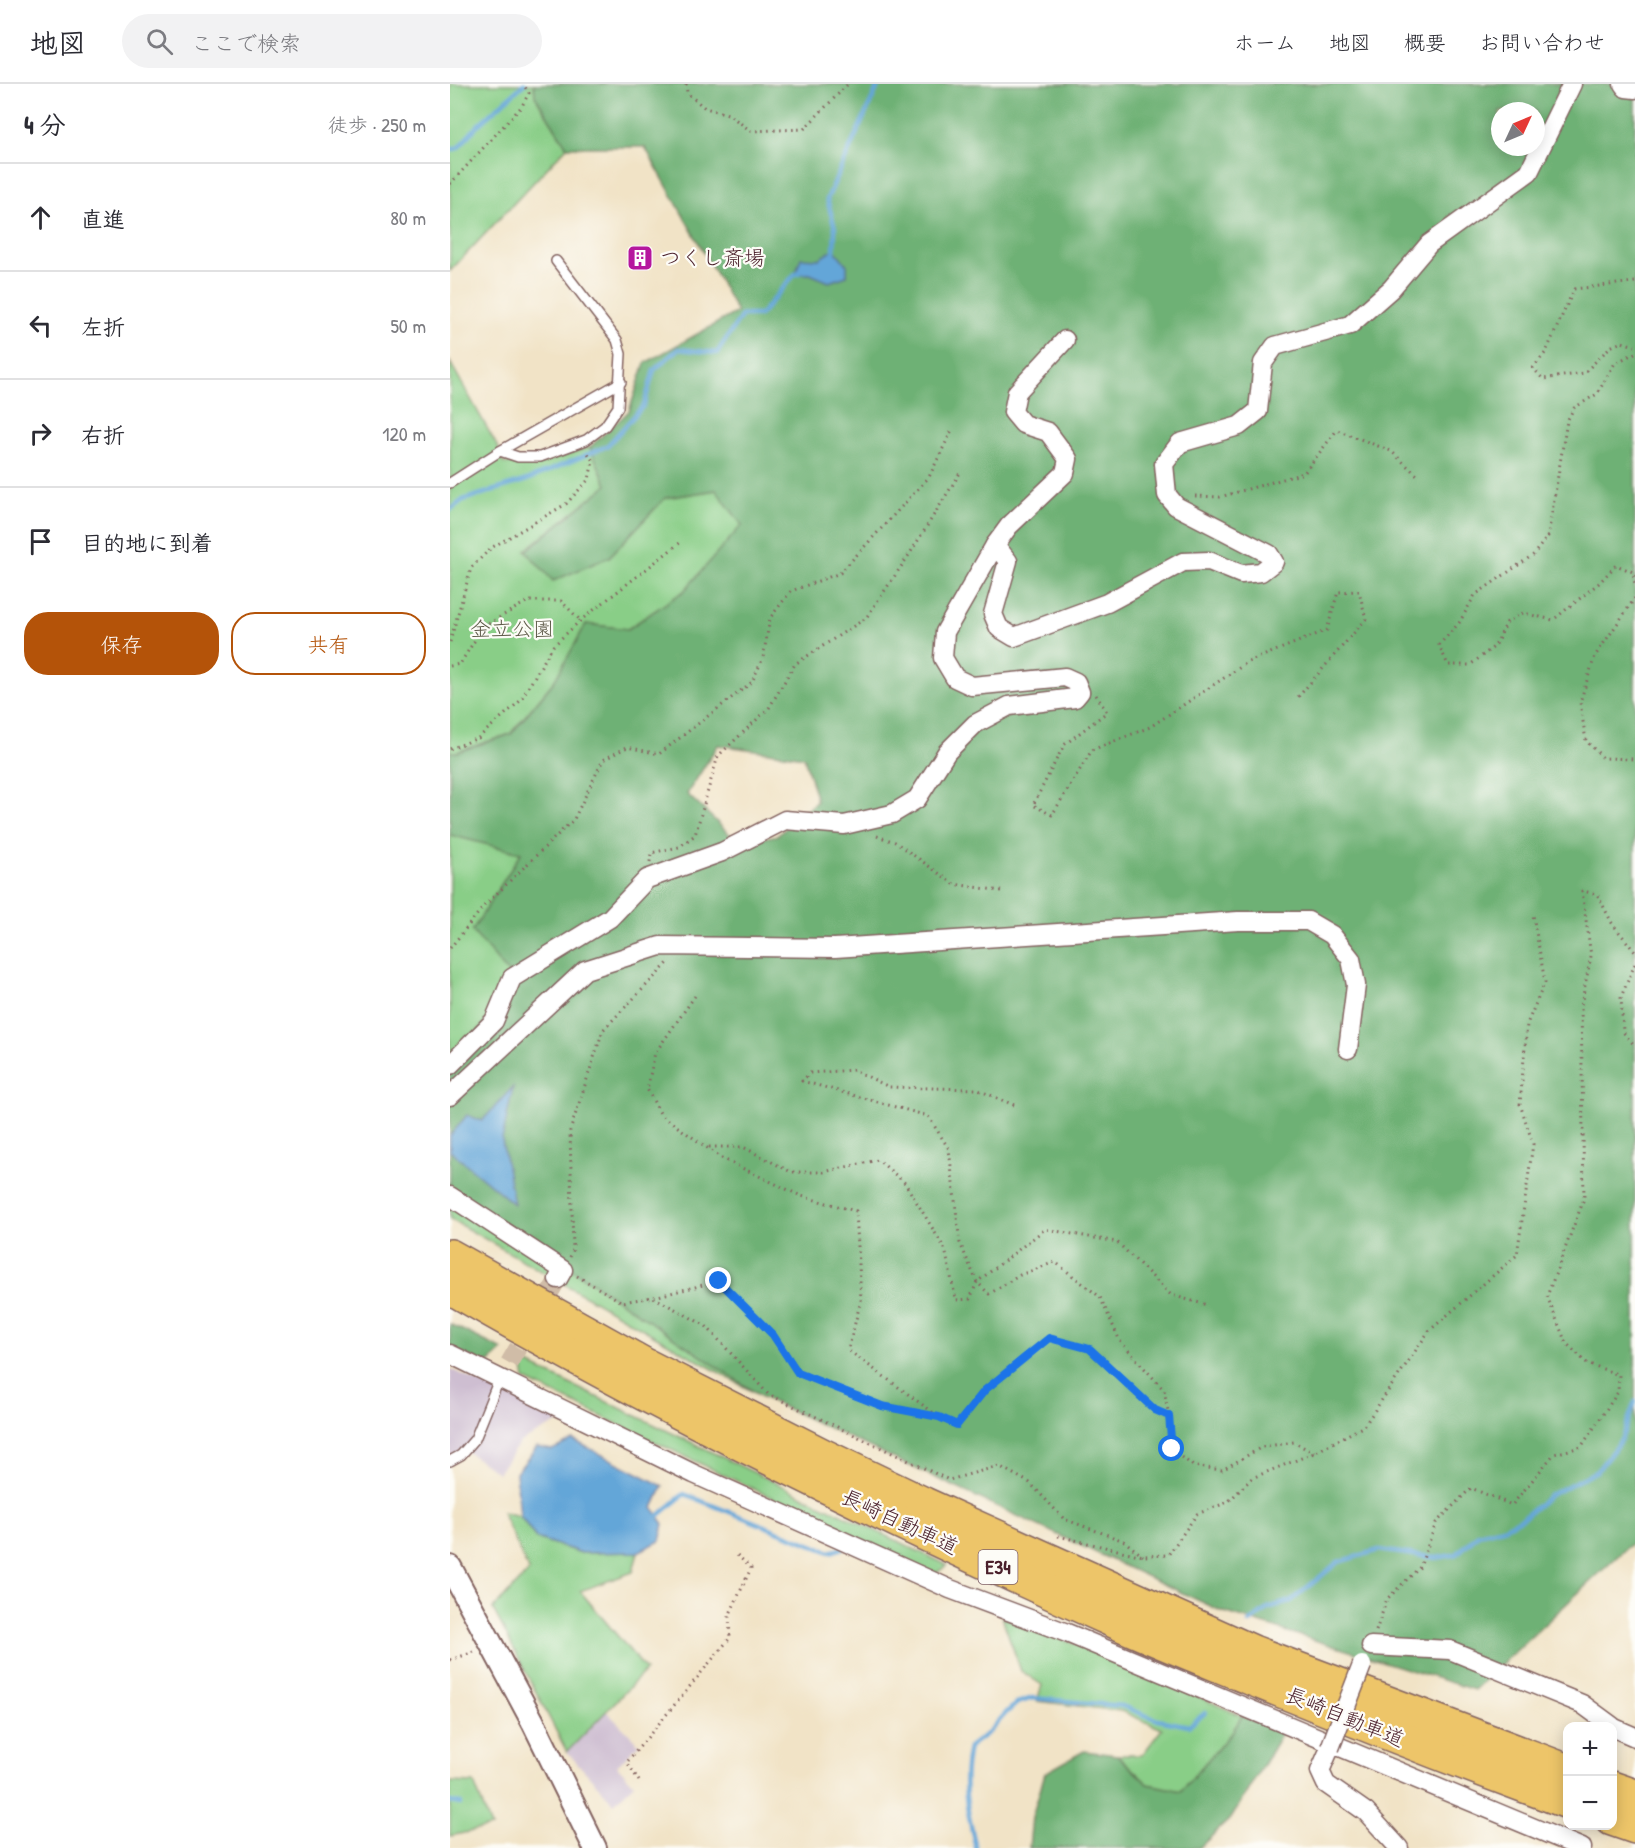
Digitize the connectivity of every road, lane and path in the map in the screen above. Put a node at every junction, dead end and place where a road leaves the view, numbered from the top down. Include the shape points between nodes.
1 (523, 84) edge
2 (686, 84) edge
3 (848, 84) edge
4 (1572, 84) edge
5 (1623, 84) edge
6 (1635, 89) edge
7 (450, 184) edge
8 (556, 261) dead end
9 (1635, 282) edge
10 (1065, 340) dead end
11 (1635, 346) edge
12 (1635, 353) edge
13 (621, 382) junction
14 (953, 428) dead end
15 (586, 448) dead end
16 (500, 451) junction
17 (960, 473) dead end
18 (1417, 475) dead end
19 (450, 483) edge
20 (1167, 495) junction
21 (681, 542) dead end
22 (995, 545) junction
23 (1635, 584) edge
24 (1635, 598) edge
25 (581, 620) junction
26 (450, 642) edge
27 (450, 666) edge
28 (1080, 692) junction
29 (1298, 697) dead end
30 (450, 749) edge
31 (1635, 759) edge
32 (844, 825) junction
33 (647, 879) junction
34 (1001, 891) dead end
35 (1533, 915) dead end
36 (685, 946) junction
37 (450, 948) edge
38 (1635, 952) edge
39 (1635, 964) edge
40 (695, 996) dead end
41 (1635, 1046) edge
42 (1348, 1049) dead end
43 (450, 1065) edge
44 (450, 1096) edge
45 (1014, 1105) dead end
46 (707, 1147) junction
47 (450, 1196) edge
48 (450, 1237) edge
49 (450, 1256) edge
50 (560, 1275) junction
51 (976, 1282) junction
52 (450, 1287) edge
53 (653, 1297) junction
54 (1207, 1305) dead end
55 (450, 1308) edge
56 (450, 1353) edge
57 (643, 1364) junction
58 (505, 1370) junction
59 (1169, 1416) junction
60 (939, 1417) junction
61 (1314, 1454) junction
62 (450, 1461) edge
63 (815, 1482) junction
64 (1058, 1536) dead end
65 (736, 1554) dead end
66 (1143, 1556) junction
67 (450, 1567) edge
68 (493, 1646) junction
69 (1371, 1646) joint
70 (450, 1660) edge
71 (1362, 1665) dead end
72 (1605, 1722) edge
73 (1617, 1729) edge
74 (1635, 1737) edge
75 (1563, 1769) edge
76 (639, 1781) dead end
77 (1617, 1790) edge
78 (1635, 1796) edge
79 (1563, 1800) edge
80 (1617, 1821) edge
81 (1635, 1827) edge
82 (595, 1848) edge
83 (1399, 1848) edge
84 (1582, 1848) edge

1 - 7 path via 529,93 522,106
2 - 3 path via 687,93 705,108 728,114 751,131 804,129
4 - 20 street via 1529,172 1429,244 1391,289 1350,325 1275,346 1263,363 1258,411 1239,426 1180,442 1164,464
5 - 6 street
8 - 13 lane via 617,340
9 - 11 path via 1575,289 1546,352 1533,368 1543,379 1584,373 1610,347 1622,342
10 - 22 street via 1017,392 1013,412 1023,424 1048,432 1068,459 1065,473 1009,526
12 - 23 path via 1615,363 1597,394 1574,408 1567,421 1548,536 1533,555 1475,595 1459,623 1439,645 1448,665 1470,665 1495,646 1507,622 1523,613 1553,620 1616,566 1633,572
13 - 16 lane
13 - 16 lane via 618,407 605,426 586,440 540,457 518,457
14 - 37 path via 929,477 840,573 791,591 770,618 764,658 752,682 659,754 627,747 603,760 574,819 485,905
15 - 26 path via 593,461 589,479 566,504 492,548 471,568
16 - 19 lane
17 - 33 path via 866,618 795,664 769,708 718,756 695,835 679,847 651,853
18 - 20 path via 1391,451 1337,430 1304,473 1220,497
20 - 22 street via 1176,506 1269,554 1274,562 1261,572 1241,574 1209,561 1183,562 1107,603 1014,637 999,628 993,614 1008,561
21 - 25 path
22 - 28 street via 945,632 943,658 955,678 972,686 1065,677 1076,682
24 - 31 path via 1595,656 1580,702 1586,741 1603,758
25 - 27 path via 561,601 528,601 483,627 460,664
25 - 30 path via 553,646 520,701 478,738
28 - 29 path via 1095,694 1107,712 1064,745 1033,805 1052,815 1092,750 1150,728 1248,662 1327,630 1338,592 1359,591 1366,619
28 - 32 street via 1075,698 1009,706 975,724 947,752 916,799 892,814
32 - 33 street via 786,820 722,852
32 - 34 path via 895,842 954,884
33 - 43 street via 610,918 512,978 494,1021
35 - 61 path via 1545,982 1527,1024 1520,1104 1533,1144 1517,1255 1429,1331 1364,1426
36 - 42 street via 835,948 1238,921 1308,921 1332,935 1351,959 1356,985
36 - 44 street via 660,945 585,970
36 - 50 path via 603,1030 570,1131 573,1250
38 - 69 path via 1612,923 1597,894 1582,891 1591,956 1581,1005 1584,1199 1547,1296 1566,1343 1587,1363 1619,1375 1618,1392 1581,1447 1554,1454 1512,1505 1471,1488 1436,1523 1420,1567 1387,1599
39 - 41 path via 1621,997 1623,1032
40 - 46 path via 655,1053 647,1089 661,1116
45 - 51 path via 976,1089 889,1087 854,1070 810,1073 802,1081 928,1116 949,1149 960,1243
46 - 51 path via 743,1147 791,1172 823,1172 878,1160 905,1183 945,1249 956,1300 970,1299
46 - 60 path via 723,1159 801,1196 856,1211 861,1300 848,1350
47 - 50 street
48 - 57 highway
49 - 57 highway, 長崎自動車道 / E34
50 - 53 path via 582,1277 622,1302
51 - 54 path via 1045,1229 1117,1242 1171,1295
51 - 59 path via 989,1294 1020,1275 1055,1262 1100,1297 1120,1341 1164,1390
52 - 63 highway, 長崎自動車道 / E34 via 555,1347
53 - 60 path via 719,1281 773,1335 798,1373 882,1406
53 - 66 path via 706,1326 768,1394 949,1480 999,1466 1030,1483 1064,1519 1124,1541
55 - 63 highway
56 - 58 street
57 - 75 highway, 長崎自動車道 / E34 via 924,1504 1253,1652
58 - 62 lane via 475,1439
58 - 84 street via 694,1474 950,1589 1067,1633
59 - 60 path via 1155,1410 1090,1349 1049,1338 985,1390 957,1425
59 - 61 path via 1172,1449 1193,1466 1222,1470 1262,1447 1294,1442
61 - 66 path via 1252,1478 1228,1502 1197,1514 1168,1555
63 - 79 highway, 長崎自動車道 / E34 via 1126,1627 1413,1744
64 - 66 path
65 - 76 path via 751,1568 729,1616 730,1638 627,1762
67 - 68 street
68 - 70 path
68 - 82 street
69 - 72 street via 1450,1650 1582,1704
71 - 83 street, bridge via 1320,1771 1326,1784 1366,1812
73 - 74 street
77 - 78 highway
80 - 81 highway

